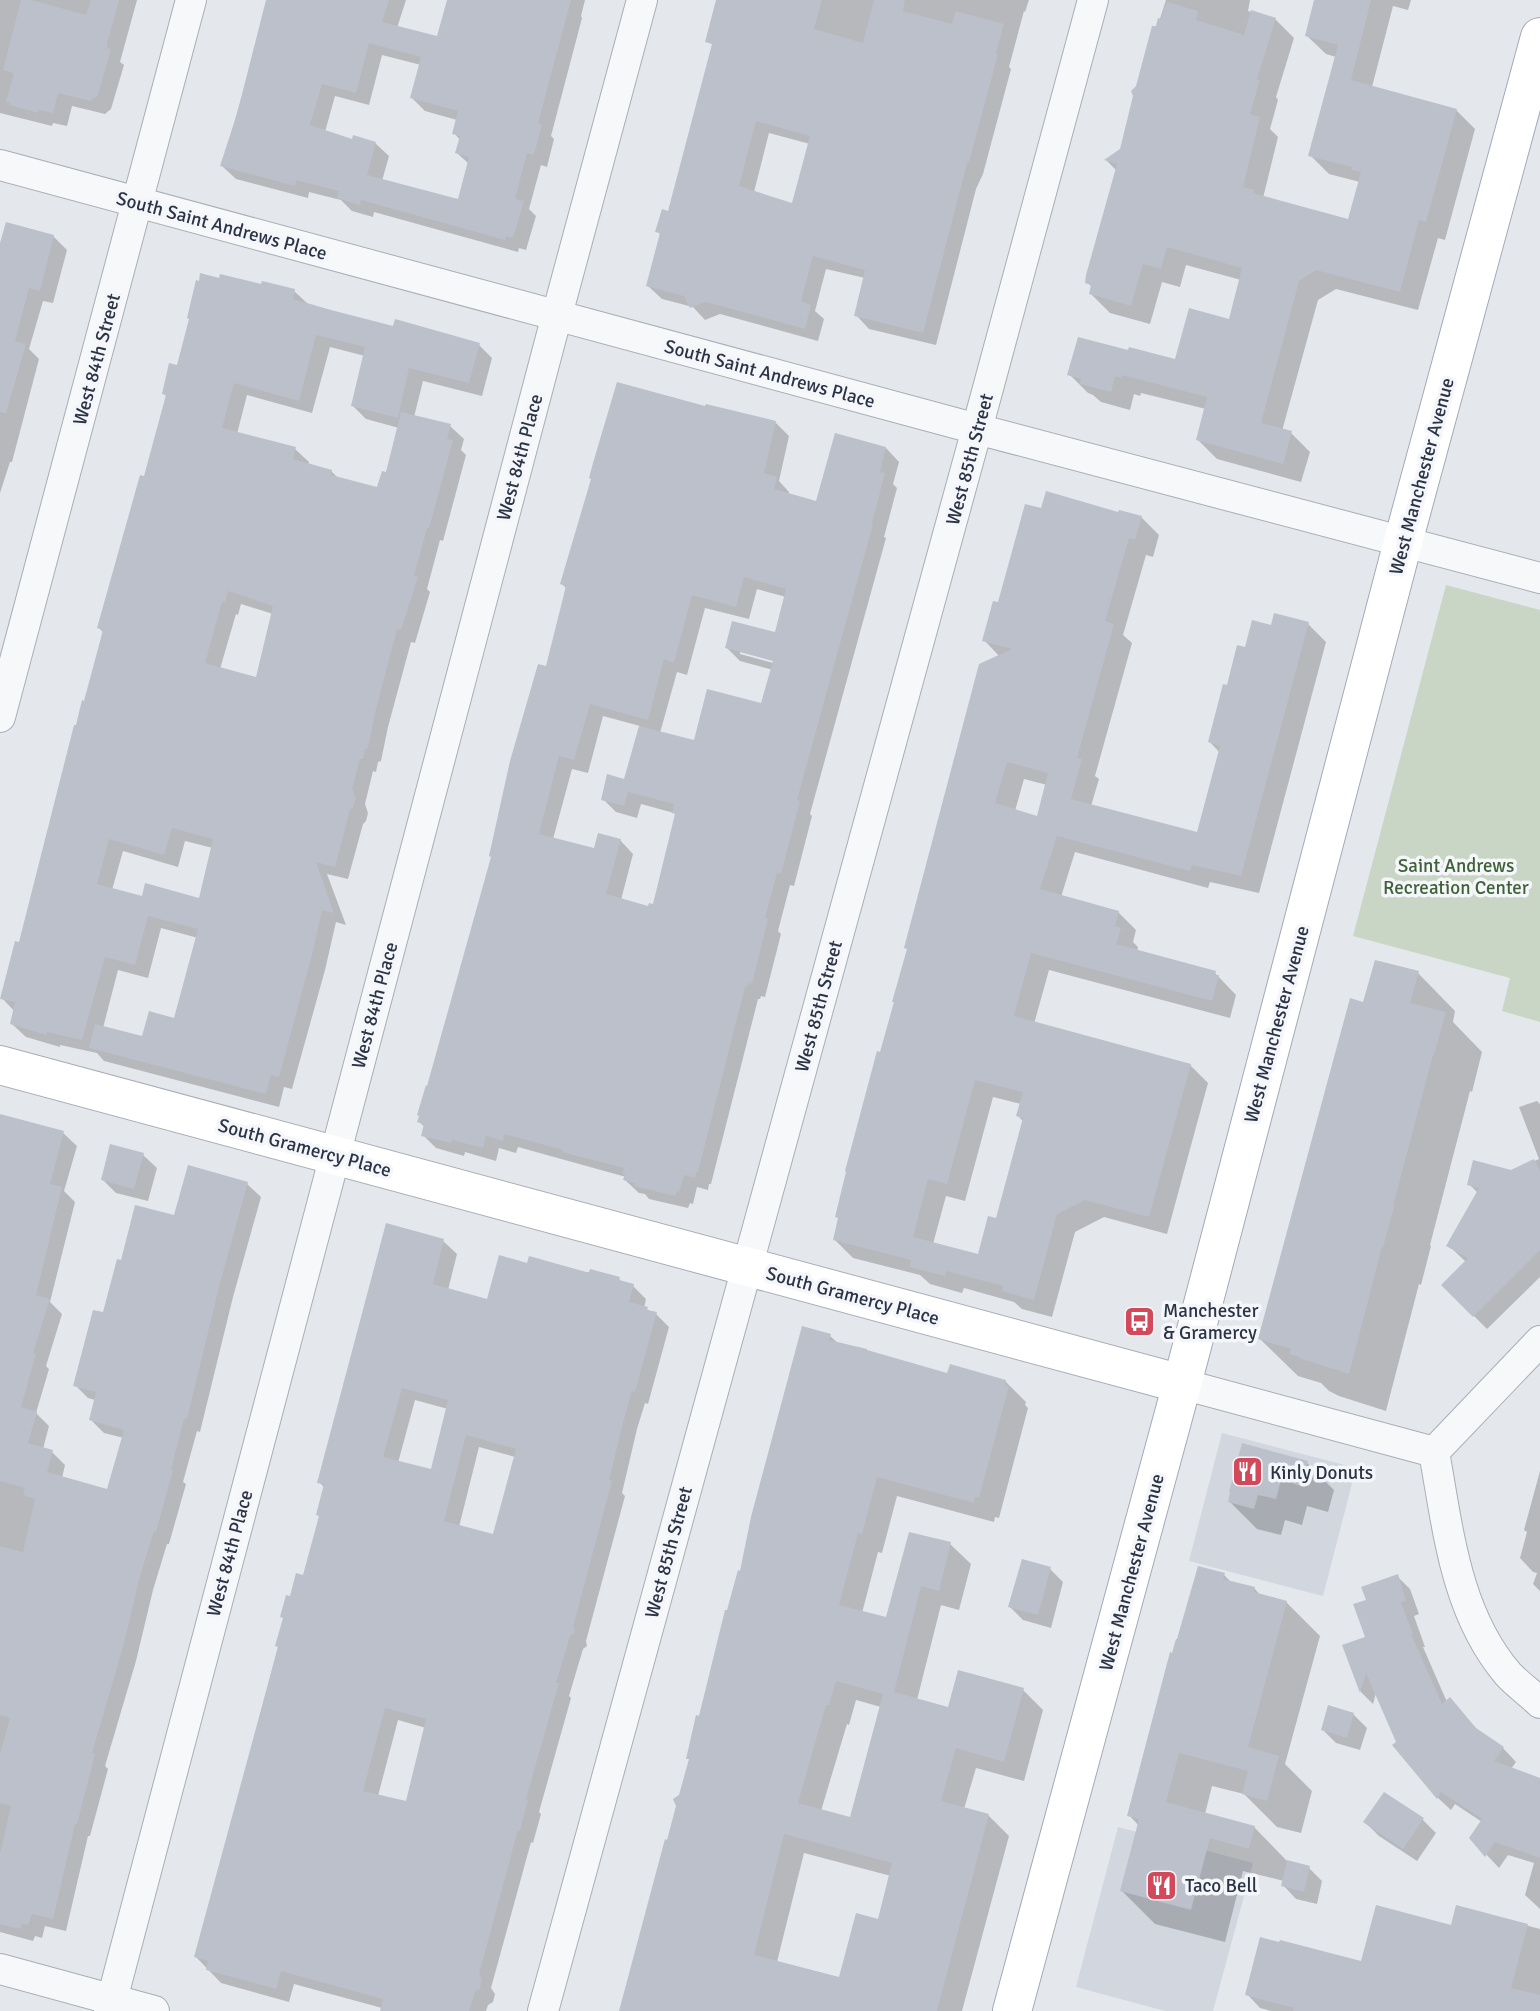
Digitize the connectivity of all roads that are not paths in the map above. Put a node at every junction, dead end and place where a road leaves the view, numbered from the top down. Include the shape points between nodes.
1 (191, 0) edge
2 (642, 0) edge
3 (1093, 0) edge
4 (1540, 37) edge
5 (0, 165) edge
6 (137, 202) junction
7 (557, 315) junction
8 (977, 429) junction
9 (1403, 542) junction
10 (1540, 578) edge
11 (0, 717) edge
12 (0, 1065) edge
13 (334, 1155) junction
14 (746, 1266) junction
15 (1540, 1341) edge
16 (1182, 1384) junction
17 (1434, 1452) junction
18 (1540, 1703) edge
19 (0, 1969) edge
20 (110, 2005) edge
21 (154, 2011) edge
22 (543, 2011) edge
23 (1012, 2011) edge

1 - 6 street, West 84th Street
2 - 7 street, West 84th Place
3 - 8 street, West 85th Street
4 - 9 main road, West Manchester Avenue
5 - 6 street, South Saint Andrews Place
6 - 7 street, South Saint Andrews Place
6 - 11 street, West 84th Street
7 - 8 street, South Saint Andrews Place
7 - 13 street, West 84th Place
8 - 9 street, South Saint Andrews Place
8 - 14 street, West 85th Street
9 - 10 street, South Saint Andrews Place
9 - 16 main road, West Manchester Avenue
12 - 13 main road, South Gramercy Place
13 - 14 main road, South Gramercy Place
13 - 20 street, West 84th Place
14 - 16 main road, South Gramercy Place
14 - 22 street, West 85th Street
15 - 17 street
16 - 17 street, South Gramercy Place
16 - 23 main road, West Manchester Avenue
17 - 18 street via 1459,1582 1472,1615 1508,1674
19 - 20 street
20 - 21 street

